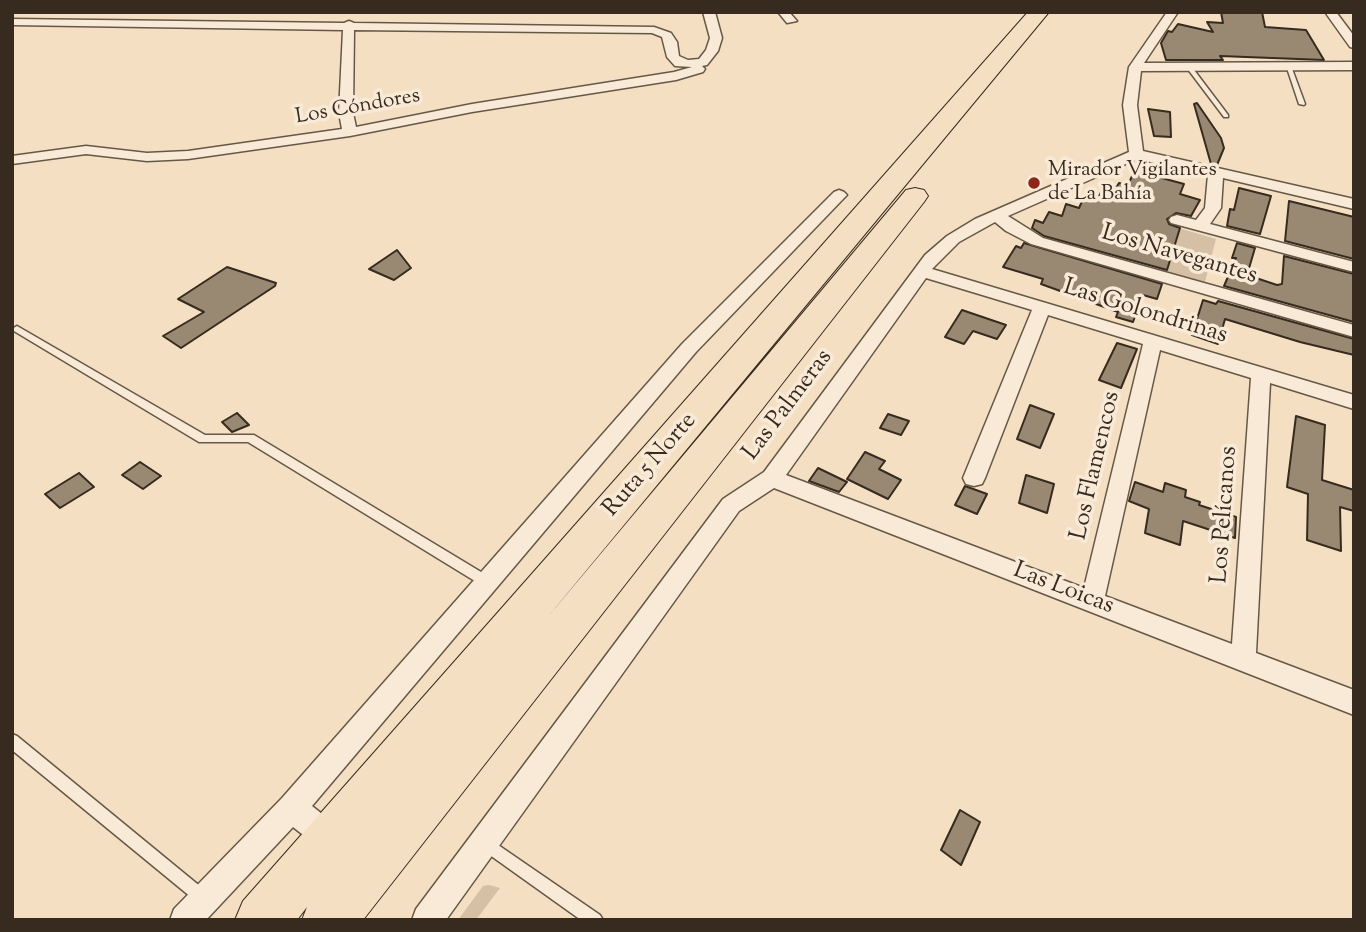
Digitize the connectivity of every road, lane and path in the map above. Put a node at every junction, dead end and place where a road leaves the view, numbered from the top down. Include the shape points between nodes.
1 (101, 12) edge
2 (709, 12) edge
3 (1039, 12) edge
4 (1062, 12) edge
5 (1172, 12) edge
6 (1330, 12) edge
7 (91, 21) junction
8 (12, 22) edge
9 (349, 24) junction
10 (1354, 44) edge
11 (703, 62) junction
12 (1288, 66) junction
13 (1354, 66) edge
14 (1135, 67) junction
15 (1189, 67) junction
16 (1302, 104) dead end
17 (1226, 116) dead end
18 (350, 132) junction
19 (1136, 154) junction
20 (12, 160) edge
21 (1216, 172) junction
22 (839, 195) dead end
23 (1354, 204) edge
24 (997, 215) junction
25 (1177, 220) dead end
26 (1200, 226) junction
27 (1354, 267) edge
28 (922, 271) junction
29 (1042, 307) junction
30 (17, 329) dead end
31 (1354, 331) edge
32 (1153, 341) junction
33 (1261, 374) junction
34 (1354, 402) edge
35 (772, 478) junction
36 (974, 478) dead end
37 (487, 582) junction
38 (1092, 602) junction
39 (1243, 660) junction
40 (1354, 703) edge
41 (12, 741) edge
42 (292, 808) junction
43 (331, 839) junction
44 (484, 841) junction
45 (204, 899) junction
46 (185, 920) edge
47 (261, 920) edge
48 (329, 920) edge
49 (427, 920) edge
50 (595, 920) edge

1 - 7 street
2 - 11 street via 716,38
3 - 43 highway, Ruta 5 Norte
4 - 48 highway, Ruta 5 Norte
5 - 14 street
6 - 10 street
7 - 8 street
7 - 9 street
9 - 11 street via 654,30 667,35 679,63
9 - 18 street via 346,113
11 - 18 street, Los Cóndores via 698,71 676,76
12 - 13 street
12 - 15 street
12 - 16 lane
14 - 15 street
14 - 19 street via 1129,105
15 - 17 lane
18 - 20 street, Los Cóndores via 163,157 86,150
19 - 21 street
19 - 24 street, Las Palmeras
21 - 23 street
21 - 26 street via 1213,208
22 - 37 street via 689,348
24 - 28 street, Las Palmeras via 953,239
24 - 31 street, Los Navegantes via 1037,241
25 - 26 street
26 - 27 street
28 - 29 street, Las Golondrinas
28 - 35 street, Las Palmeras
29 - 32 street, Las Golondrinas
29 - 36 street
30 - 37 lane via 203,439 250,438
32 - 33 street, Las Golondrinas
32 - 38 street, Los Flamencos
33 - 34 street, Las Golondrinas
33 - 39 street, Los Pelícanos
35 - 38 street, Las Loicas
35 - 44 street, Las Palmeras via 731,505
37 - 42 street
38 - 39 street, Las Loicas
39 - 40 street, Las Loicas
41 - 45 lane
42 - 43 street
42 - 45 street
43 - 47 highway, Ruta 5 Norte
44 - 49 street, Las Palmeras
44 - 50 lane
45 - 46 street

